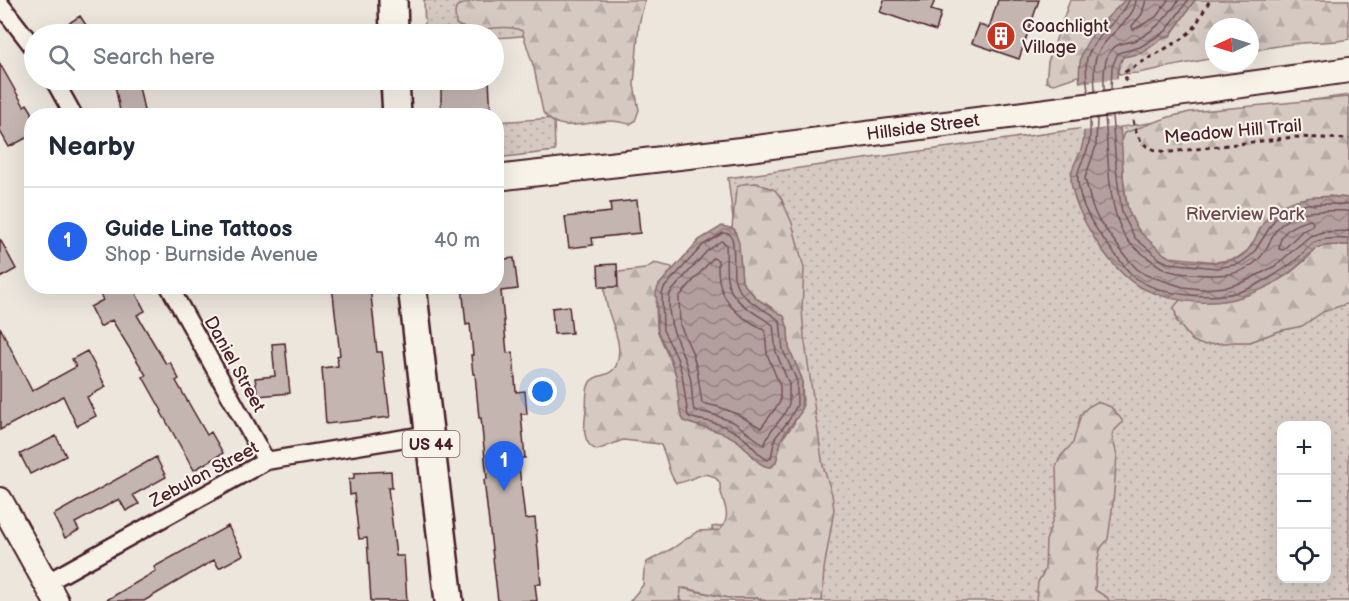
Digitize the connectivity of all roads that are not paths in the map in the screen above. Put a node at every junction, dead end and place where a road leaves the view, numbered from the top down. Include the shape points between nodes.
1 (393, 0) edge
2 (0, 4) edge
3 (394, 24) edge
4 (24, 35) edge
5 (1349, 70) edge
6 (60, 90) edge
7 (395, 90) edge
8 (70, 108) edge
9 (396, 108) edge
10 (504, 177) edge
11 (173, 294) edge
12 (413, 294) edge
13 (430, 434) junction
14 (266, 460) junction
15 (0, 500) edge
16 (51, 592) edge
17 (449, 601) edge

1 - 3 main road
2 - 4 street
5 - 10 main road, Hillside Street, bridge via 1132,106 1063,110
6 - 8 street
7 - 9 main road
11 - 14 street, Daniel Street
12 - 13 main road, US 44
13 - 14 street, Zebulon Street
13 - 17 main road, US 44
14 - 16 street, Zebulon Street
15 - 16 main road

